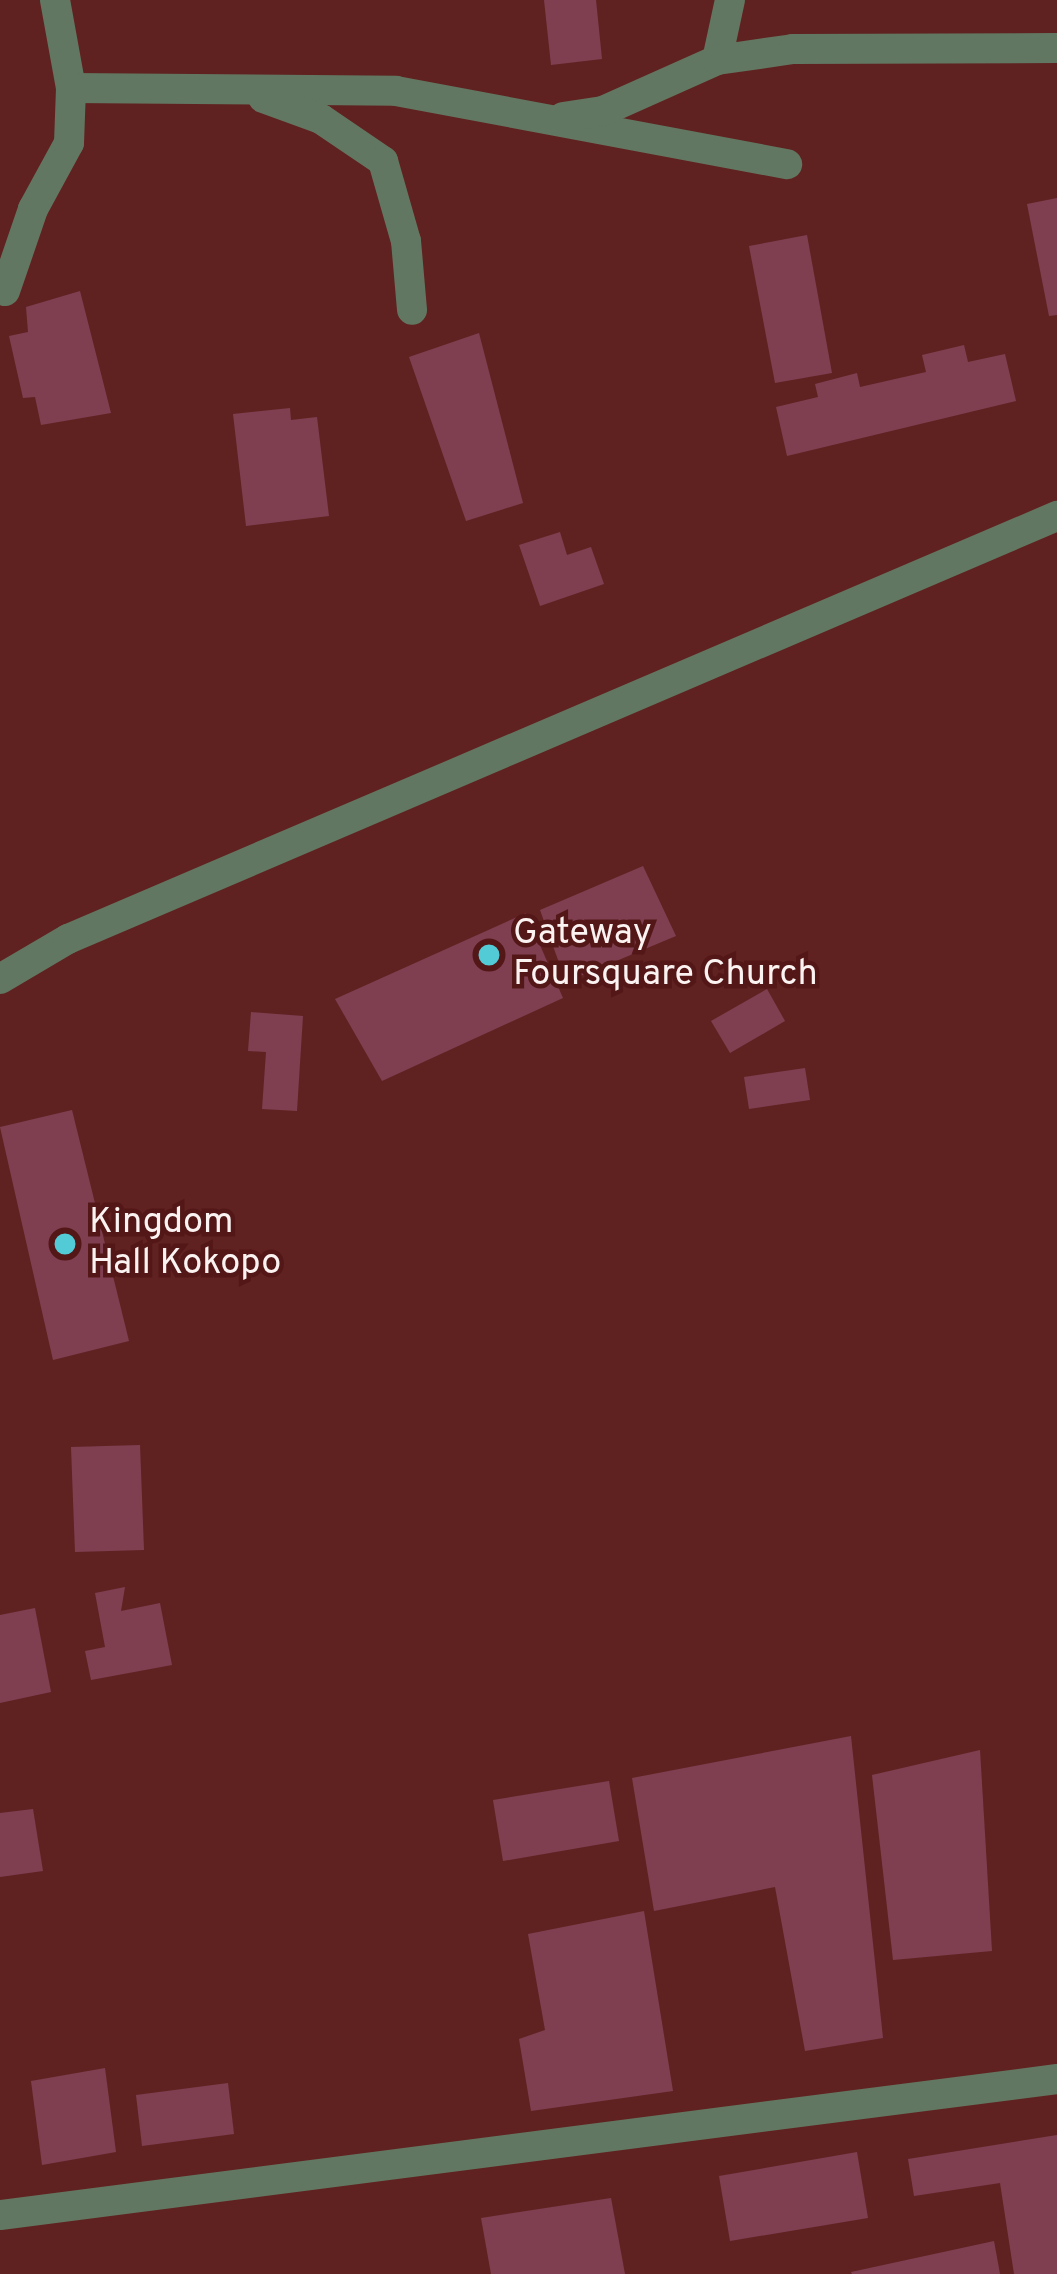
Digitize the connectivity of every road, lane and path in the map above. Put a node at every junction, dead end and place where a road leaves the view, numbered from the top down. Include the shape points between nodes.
1 (55, 0) edge
2 (730, 0) edge
3 (1057, 49) edge
4 (717, 60) junction
5 (71, 88) junction
6 (244, 92) junction
7 (539, 120) junction
8 (787, 164) dead end
9 (5, 291) dead end
10 (412, 310) dead end
11 (1057, 516) edge
12 (0, 979) edge
13 (1057, 2079) edge
14 (0, 2215) edge

1 - 5 street
2 - 4 street
3 - 4 street via 794,50
4 - 7 street via 603,111
5 - 6 street
5 - 9 street via 69,142 33,209
6 - 7 street via 396,91
6 - 10 street via 321,119 383,161 406,241
7 - 8 street
11 - 12 street via 68,939
13 - 14 street

